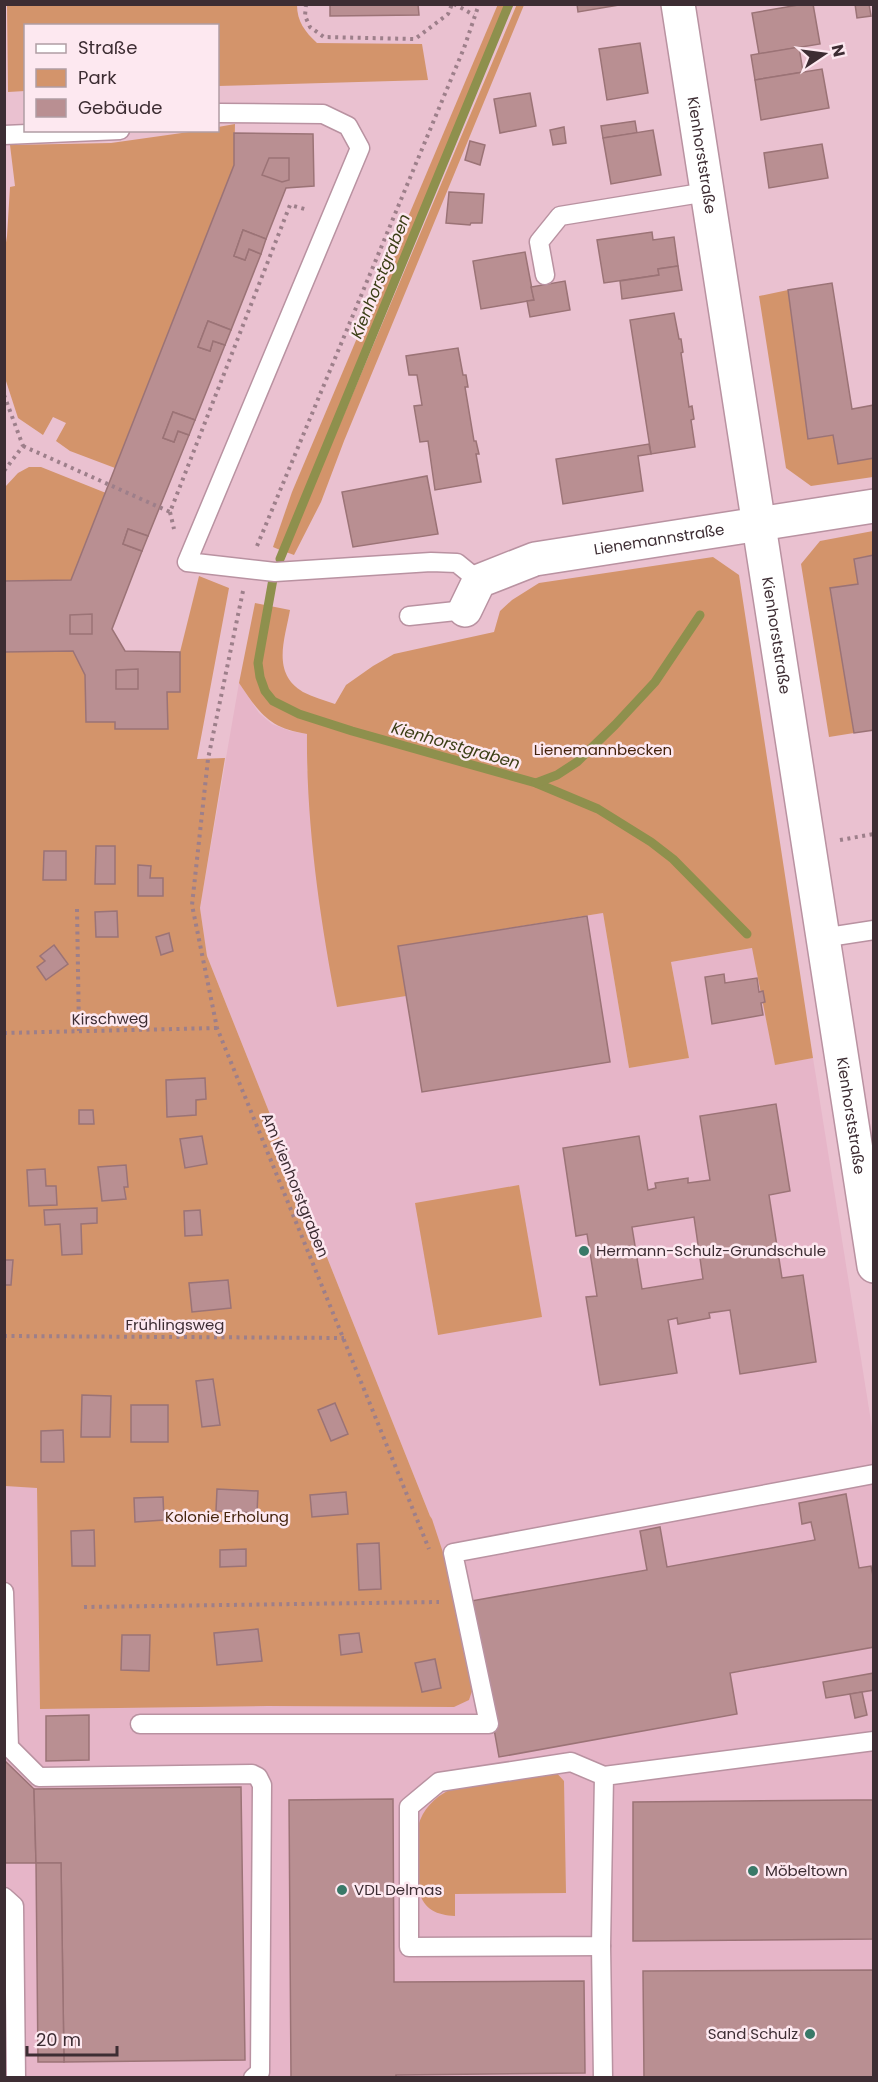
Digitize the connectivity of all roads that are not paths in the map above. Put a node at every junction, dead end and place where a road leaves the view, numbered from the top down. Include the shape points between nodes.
1 (678, 4) edge
2 (219, 113) edge
3 (74, 132) edge
4 (4, 135) edge
5 (706, 192) junction
6 (545, 275) dead end
7 (873, 506) edge
8 (758, 525) junction
9 (479, 581) junction
10 (465, 610) joint
11 (409, 615) dead end
12 (873, 930) edge
13 (822, 938) junction
14 (873, 1266) edge
15 (873, 1474) edge
16 (4, 1592) edge
17 (140, 1724) dead end
18 (873, 1741) edge
19 (604, 1776) junction
20 (4, 1897) edge
21 (601, 1946) junction
22 (16, 2078) edge
23 (253, 2078) edge
24 (603, 2078) edge

1 - 5 street, Kienhorststraße
2 - 9 lane via 323,114 348,126 360,148 187,562 275,572 457,563
3 - 4 lane
5 - 6 lane via 560,216 539,242
5 - 8 street, Kienhorststraße
7 - 8 street, Lienemannstraße
8 - 9 street, Lienemannstraße via 535,559
8 - 13 street, Kienhorststraße
9 - 10 street
10 - 11 lane
12 - 13 lane
13 - 14 street, Kienhorststraße
15 - 17 lane via 453,1553 489,1724
16 - 23 lane via 9,1747 39,1777 258,1777 262,1785 260,2072
18 - 19 lane
19 - 21 lane
19 - 21 lane via 571,1762 439,1782 410,1807 409,1947
20 - 22 lane via 14,1906
21 - 24 lane

